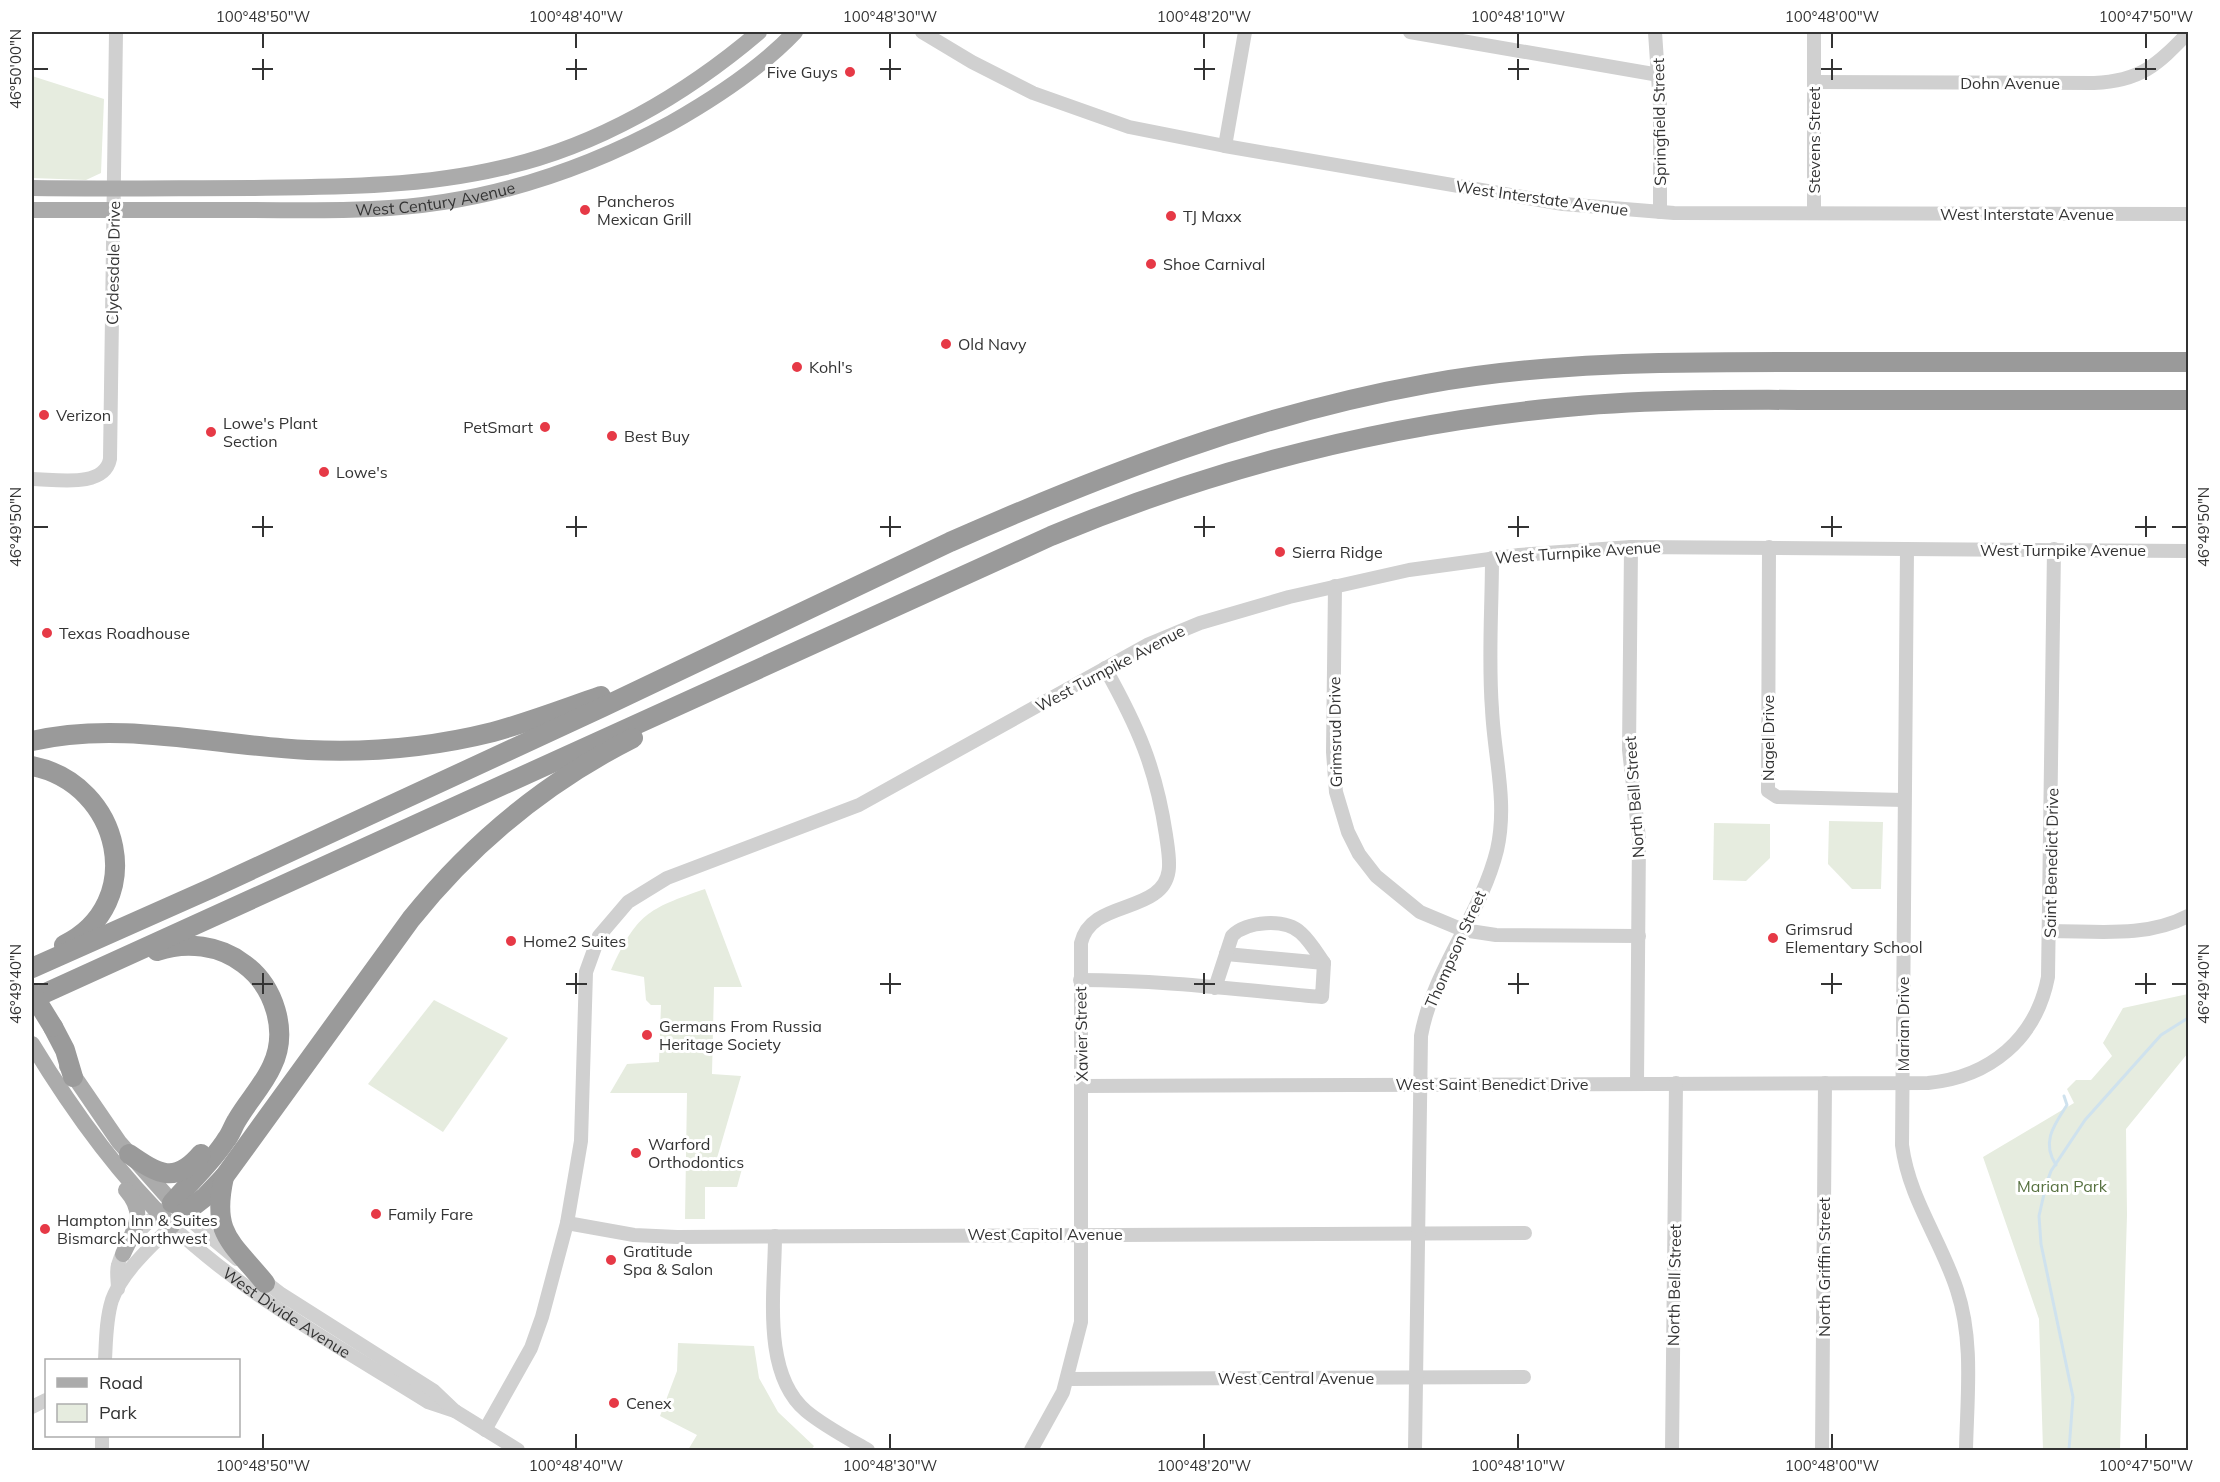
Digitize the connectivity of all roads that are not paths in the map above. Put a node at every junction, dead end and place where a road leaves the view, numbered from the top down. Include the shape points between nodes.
1 (116, 32) edge
2 (759, 32) edge
3 (795, 32) edge
4 (1245, 32) edge
5 (1410, 32) edge
6 (1655, 32) edge
7 (1814, 32) edge
8 (2188, 33) edge
9 (931, 34) edge
10 (1659, 75) junction
11 (1814, 82) junction
12 (1226, 146) junction
13 (32, 188) edge
14 (114, 189) junction
15 (32, 210) edge
16 (113, 211) junction
17 (1660, 213) junction
18 (1814, 213) junction
19 (2188, 214) edge
20 (2188, 362) edge
21 (2188, 400) edge
22 (32, 479) edge
23 (1631, 547) junction
24 (1769, 547) junction
25 (1907, 549) junction
26 (2054, 549) junction
27 (2188, 551) edge
28 (1004, 557) junction
29 (1492, 558) junction
30 (1335, 586) junction
31 (702, 658) junction
32 (1106, 668) junction
33 (32, 741) edge
34 (32, 766) edge
35 (1904, 800) junction
36 (2188, 916) edge
37 (1463, 930) junction
38 (2050, 931) junction
39 (1639, 936) junction
40 (1226, 954) junction
41 (32, 960) edge
42 (1324, 963) junction
43 (32, 968) edge
44 (1080, 980) junction
45 (1215, 988) junction
46 (32, 993) edge
47 (32, 999) edge
48 (32, 1009) edge
49 (49, 1030) junction
50 (32, 1044) edge
51 (73, 1077) joint
52 (1637, 1083) junction
53 (1676, 1083) junction
54 (1825, 1083) junction
55 (1902, 1083) junction
56 (1419, 1084) junction
57 (1081, 1086) junction
58 (237, 1119) junction
59 (121, 1158) junction
60 (224, 1177) junction
61 (172, 1214) junction
62 (567, 1222) junction
63 (1525, 1233) dead end
64 (1082, 1234) junction
65 (1418, 1234) junction
66 (775, 1236) junction
67 (123, 1254) junction
68 (265, 1283) junction
69 (118, 1289) junction
70 (105, 1359) edge
71 (1524, 1377) dead end
72 (1416, 1378) junction
73 (1068, 1379) junction
74 (455, 1411) junction
75 (486, 1430) junction
76 (518, 1450) edge
77 (868, 1450) edge
78 (1030, 1450) edge
79 (1415, 1450) edge
80 (1672, 1450) edge
81 (1822, 1450) edge
82 (1966, 1450) edge

1 - 14 street, Clydesdale Drive
2 - 14 main road, West Century Avenue via 638,116 572,146 500,168 363,187
3 - 16 main road, West Century Avenue via 780,48 696,109 590,162 513,188 444,202 374,209
4 - 12 street
5 - 10 street
6 - 10 street, Springfield Street
7 - 11 street, Stevens Street
8 - 11 street, Dohn Avenue via 2148,71 2114,82
9 - 12 street, West Interstate Avenue via 1000,78 1070,108 1129,127
10 - 17 street, Springfield Street
11 - 18 street, Stevens Street
12 - 17 street, West Interstate Avenue via 1563,204
13 - 14 main road, West Century Avenue
14 - 16 street, Clydesdale Drive
15 - 16 main road, West Century Avenue
16 - 22 street, Clydesdale Drive via 110,459 101,474 84,479
17 - 18 street, West Interstate Avenue
18 - 19 street, West Interstate Avenue
20 - 31 highway via 1711,362 1567,368 1427,383 1289,415 1117,470 950,542
21 - 28 highway via 1683,400 1488,416 1360,438 1229,472 1121,508
23 - 24 street, West Turnpike Avenue
23 - 29 street, West Turnpike Avenue
23 - 39 street, North Bell Street via 1629,741 1639,828
24 - 25 street, West Turnpike Avenue
24 - 35 street, Nagel Drive via 1768,791 1777,797
25 - 26 street, West Turnpike Avenue
25 - 35 street, Marian Drive
26 - 27 street, West Turnpike Avenue
26 - 38 street, Saint Benedict Drive
28 - 47 highway
28 - 60 highway via 624,743 521,809 462,862 411,919
29 - 30 street, West Turnpike Avenue
29 - 37 street, Thompson Street via 1491,700 1501,823 1490,872
30 - 32 street, West Turnpike Avenue via 1200,623
30 - 37 street, Grimsrud Drive via 1333,765 1343,820 1359,854 1386,887 1420,912
31 - 33 highway via 495,731 430,745 310,750 106,733
31 - 43 highway
32 - 44 street, Xavier Street via 1152,765 1162,807 1169,872 1162,888 1152,896 1105,915 1089,927 1081,943
32 - 62 street, West Turnpike Avenue via 873,798 667,878 640,892 616,913 599,936 586,972 583,1121
34 - 41 highway via 64,776 89,795 106,822 114,855 112,882 97,916 68,943
35 - 55 street, Marian Drive
36 - 38 street via 2137,931
37 - 39 street, Grimsrud Drive via 1496,935
37 - 56 street, Thompson Street via 1426,1013
38 - 55 street, Saint Benedict Drive via 2045,993 2032,1023 2016,1044 1996,1061 1971,1074 1942,1082
39 - 52 street, North Bell Street
40 - 42 street
40 - 42 street via 1238,930 1257,923 1301,932
40 - 45 street
42 - 45 street via 1322,997
44 - 45 street
44 - 57 street, Xavier Street
46 - 49 highway, bridge
48 - 49 main road
48 - 58 highway via 170,947 205,947 232,956 265,985 279,1030 273,1064
49 - 51 highway via 66,1050
50 - 59 main road, West Divide Avenue via 79,1118
51 - 59 main road, West Divide Avenue
52 - 53 street, West Saint Benedict Drive
52 - 56 street, West Saint Benedict Drive
53 - 54 street, West Saint Benedict Drive
53 - 80 street, North Bell Street
54 - 55 street, West Saint Benedict Drive
54 - 81 street, North Griffin Street
55 - 82 street, Marian Drive via 1902,1138 1907,1173 1962,1306 1967,1358
56 - 57 street, West Saint Benedict Drive
56 - 65 street, Thompson Street
57 - 64 street, Xavier Street
58 - 59 highway via 180,1172 157,1172
58 - 61 highway via 226,1141
59 - 61 main road, West Divide Avenue
59 - 67 main road via 126,1190 137,1203 139,1215
60 - 61 highway via 205,1197
60 - 68 highway via 220,1207 224,1232 232,1247
61 - 67 street
61 - 68 street, West Divide Avenue
61 - 69 street
61 - 74 street, West Divide Avenue via 217,1265 266,1302 428,1402
62 - 66 street, West Capitol Avenue via 634,1235
62 - 75 street, West Turnpike Avenue via 535,1338
63 - 65 street, West Capitol Avenue
64 - 65 street, West Capitol Avenue
64 - 66 street, West Capitol Avenue
64 - 73 street, Xavier Street via 1082,1322
65 - 72 street, Thompson Street
66 - 77 street via 775,1345 782,1379 805,1410
67 - 69 street via 117,1266
68 - 74 street, West Divide Avenue via 434,1391
69 - 70 street via 106,1329
71 - 72 street, West Central Avenue
72 - 73 street, West Central Avenue
72 - 79 street, Thompson Street
73 - 78 street, Xavier Street via 1052,1416
74 - 75 street, West Divide Avenue
75 - 76 street, West Divide Avenue

